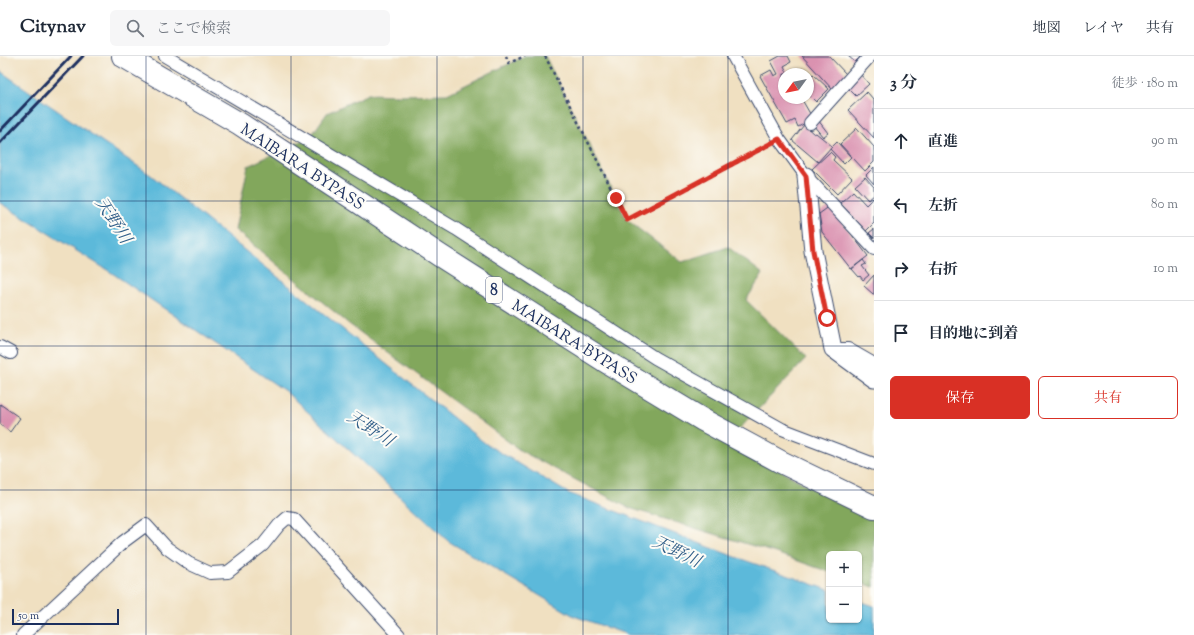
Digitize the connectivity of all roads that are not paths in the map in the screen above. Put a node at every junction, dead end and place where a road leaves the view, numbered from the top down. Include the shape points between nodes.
1 (123, 56) edge
2 (165, 56) edge
3 (733, 56) edge
4 (870, 56) edge
5 (810, 123) dead end
6 (806, 176) junction
7 (874, 249) edge
8 (833, 349) junction
9 (874, 364) edge
10 (874, 379) edge
11 (874, 464) edge
12 (874, 507) edge
13 (23, 635) edge
14 (399, 635) edge

1 - 12 highway, MAIBARA BYPASS / 8 via 240,124 452,264 696,416 781,462
2 - 11 street via 456,229 654,358 782,429
3 - 6 street via 779,139
4 - 5 street
6 - 7 street
6 - 8 street via 813,251
8 - 9 street via 848,349
8 - 10 street
13 - 14 street via 123,542 146,525 167,548 188,563 210,573 228,572 263,545 286,518 294,519

